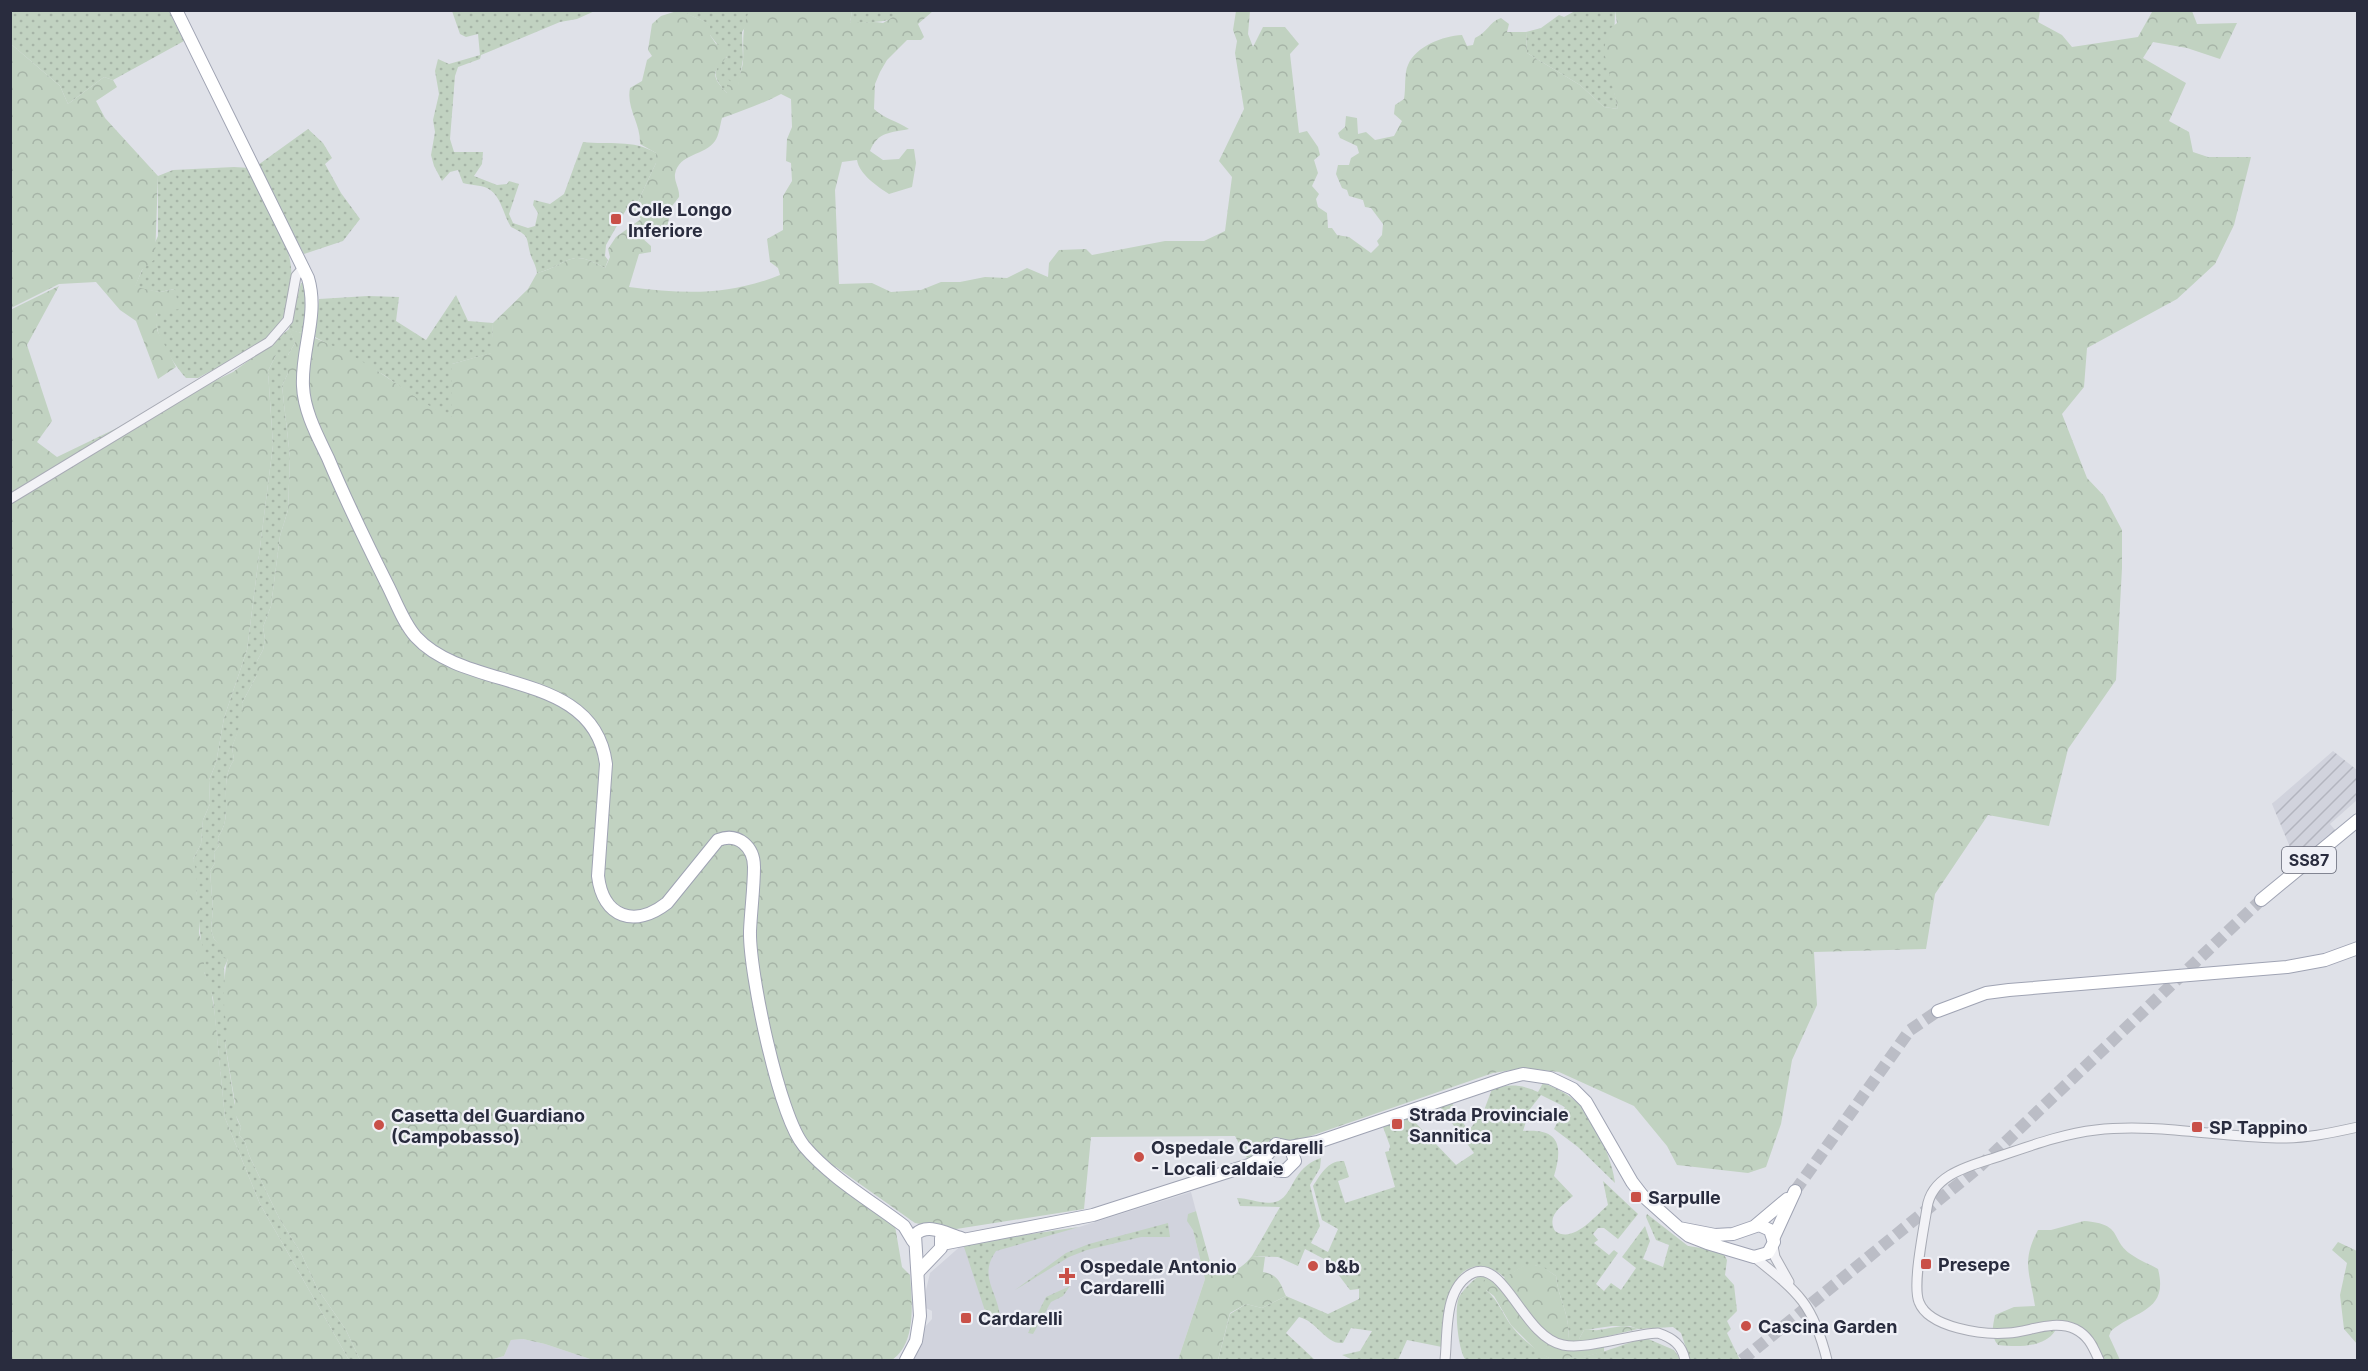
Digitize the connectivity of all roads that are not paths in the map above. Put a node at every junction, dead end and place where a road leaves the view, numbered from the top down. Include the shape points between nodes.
1 (176, 10) edge
2 (304, 267) junction
3 (10, 500) edge
4 (2358, 820) edge
5 (2261, 900) tunnel mouth
6 (2358, 948) edge
7 (1938, 1011) tunnel mouth
8 (2358, 1127) edge
9 (1293, 1151) junction
10 (1268, 1160) junction
11 (904, 1226) junction
12 (1679, 1228) junction
13 (1750, 1228) junction
14 (929, 1229) junction
15 (961, 1238) junction
16 (1773, 1242) junction
17 (942, 1244) junction
18 (915, 1246) junction
19 (1750, 1255) junction
20 (931, 1256) junction
21 (918, 1272) junction
22 (1794, 1289) junction
23 (906, 1360) edge
24 (1445, 1360) edge
25 (1686, 1360) edge
26 (1827, 1360) edge
27 (2099, 1360) edge

1 - 2 main road
2 - 3 street via 296,276 288,320 269,342
2 - 11 main road via 313,301 302,383 308,413 355,520 411,630 428,649 570,704 589,721 605,756 598,876 600,890 614,910 633,917 652,914 667,903 718,840 734,838 748,846 754,863 752,965 762,1018 793,1129 816,1158
4 - 5 main road, SS87
6 - 7 main road via 2287,968 1998,991
8 - 27 street via 2278,1138 2097,1130 2069,1134 1972,1165 1937,1185 1928,1200 1917,1284 1918,1302 1928,1317 1943,1324 1992,1333 2010,1334 2057,1325 2074,1329 2089,1339
9 - 10 main road via 1276,1144
9 - 10 main road via 1293,1165 1285,1171 1276,1170
9 - 12 main road via 1507,1078 1523,1074 1550,1077 1587,1102 1632,1182
10 - 15 main road via 1093,1215
11 - 14 main road
11 - 18 main road
12 - 13 main road via 1715,1235
12 - 19 main road via 1707,1243
13 - 16 main road via 1768,1228
13 - 16 main road via 1772,1214 1795,1191
13 - 19 main road via 1741,1243
14 - 15 main road
14 - 17 main road
14 - 18 main road via 919,1231
15 - 17 main road
16 - 19 main road via 1765,1255
16 - 22 street via 1775,1257
17 - 20 main road
18 - 20 main road via 920,1255
18 - 21 main road
19 - 22 street
20 - 21 main road
21 - 23 main road via 920,1316 916,1341
22 - 26 street via 1818,1325
24 - 25 street via 1451,1302 1464,1279 1484,1271 1502,1282 1526,1317 1549,1340 1579,1345 1659,1334 1679,1345

